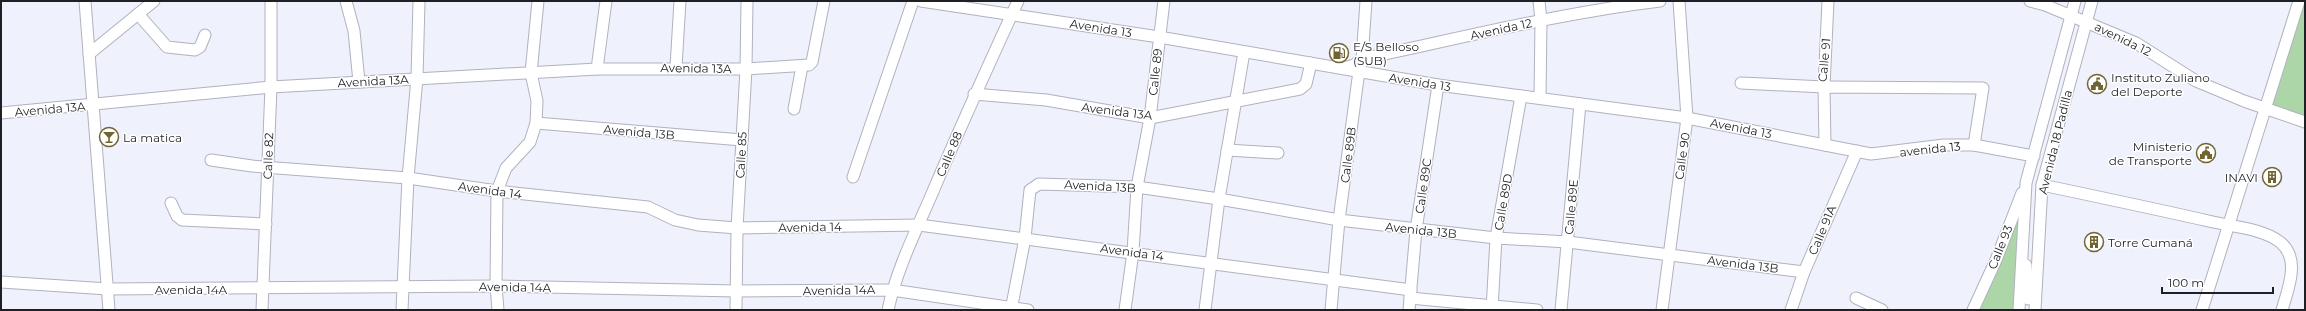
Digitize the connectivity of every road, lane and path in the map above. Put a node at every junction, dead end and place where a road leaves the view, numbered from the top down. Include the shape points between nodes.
1 (85, 1) edge
2 (154, 1) edge
3 (271, 1) edge
4 (346, 1) edge
5 (419, 1) edge
6 (538, 1) edge
7 (606, 1) edge
8 (680, 1) edge
9 (747, 1) edge
10 (824, 1) edge
11 (913, 1) edge
12 (921, 1) edge
13 (1018, 1) edge
14 (1164, 1) edge
15 (1366, 1) edge
16 (1539, 1) edge
17 (1660, 1) edge
18 (1679, 1) edge
19 (1828, 1) edge
20 (2030, 1) edge
21 (2075, 1) edge
22 (2092, 1) edge
23 (2298, 1) edge
24 (1609, 4) edge
25 (138, 14) junction
26 (1012, 14) junction
27 (2071, 16) junction
28 (1541, 20) junction
29 (2087, 21) junction
30 (205, 35) dead end
31 (1159, 37) junction
32 (1244, 52) junction
33 (89, 54) junction
34 (1362, 59) junction
35 (1311, 63) junction
36 (802, 66) junction
37 (676, 67) junction
38 (746, 68) junction
39 (1344, 68) junction
40 (597, 69) junction
41 (1359, 71) junction
42 (531, 73) junction
43 (417, 78) junction
44 (359, 82) junction
45 (1741, 83) dead end
46 (1438, 85) junction
47 (271, 87) junction
48 (1824, 87) junction
49 (974, 94) junction
50 (1522, 96) junction
51 (1540, 98) junction
52 (1234, 102) junction
53 (1580, 104) junction
54 (94, 105) junction
55 (2265, 108) junction
56 (794, 109) dead end
57 (1, 113) edge
58 (1150, 118) junction
59 (1687, 118) junction
60 (2305, 122) edge
61 (536, 123) junction
62 (742, 140) junction
63 (1825, 145) junction
64 (1974, 145) junction
65 (1226, 150) junction
66 (1856, 151) junction
67 (1278, 153) dead end
68 (2034, 156) junction
69 (211, 160) dead end
70 (268, 167) junction
71 (853, 177) dead end
72 (408, 178) junction
73 (2026, 183) junction
74 (2042, 185) junction
75 (1137, 187) junction
76 (497, 191) junction
77 (1219, 199) junction
78 (171, 203) dead end
79 (1339, 220) junction
80 (266, 224) junction
81 (919, 225) junction
82 (2228, 225) junction
83 (737, 228) junction
84 (1416, 230) junction
85 (1025, 238) junction
86 (1496, 238) junction
87 (1568, 242) junction
88 (2022, 250) junction
89 (1133, 252) junction
90 (1668, 254) junction
91 (1210, 262) junction
92 (1804, 272) junction
93 (1334, 280) junction
94 (1, 282) edge
95 (404, 286) junction
96 (496, 286) junction
97 (263, 288) junction
98 (108, 289) junction
99 (892, 290) junction
100 (737, 291) junction
101 (1411, 294) junction
102 (1856, 298) dead end
103 (1492, 308) edge
104 (1011, 309) edge
105 (109, 310) edge
106 (262, 310) edge
107 (402, 310) edge
108 (498, 310) edge
109 (736, 310) edge
110 (888, 310) edge
111 (1028, 310) edge
112 (1125, 310) edge
113 (1205, 310) edge
114 (1331, 310) edge
115 (1409, 310) edge
116 (1537, 310) edge
117 (1561, 310) edge
118 (1662, 310) edge
119 (1791, 310) edge
120 (1882, 310) edge
121 (1973, 310) edge
122 (2019, 310) edge
123 (2028, 310) edge
124 (2035, 310) edge
125 (2202, 310) edge
126 (2277, 310) edge
127 (2282, 310) edge

1 - 33 street
2 - 25 street
3 - 47 street, Calle 82
4 - 44 street via 354,31
5 - 43 street
6 - 42 street
7 - 40 street
8 - 37 street
9 - 38 street, Calle 85
10 - 36 street via 812,62
11 - 71 street
12 - 26 street, Avenida 13
13 - 26 street, Calle 88
14 - 31 street, Calle 89
15 - 34 street, Calle 89B
16 - 28 street
17 - 24 street, Avenida 12
18 - 59 street, Calle 90
19 - 48 street, Calle 91
20 - 27 street
21 - 27 street, Avenida 18 Padilla
22 - 29 street, Avenida 18 Padilla
23 - 55 street
24 - 28 street, Avenida 12
25 - 30 street via 167,47 195,50
25 - 33 street
26 - 31 street, Avenida 13
26 - 49 street, Calle 88
27 - 29 street, avenida 12
27 - 68 street, Avenida 18 Padilla
28 - 34 street, Avenida 12
28 - 51 street
29 - 55 street, avenida 12 via 2136,43 2196,81
29 - 74 street, Avenida 18 Padilla
31 - 32 street, Avenida 13
31 - 58 street, Calle 89
32 - 35 street, Avenida 13
32 - 52 street
33 - 54 street
34 - 39 street, Avenida 12
34 - 41 street, Calle 89B
35 - 39 street, Avenida 13
35 - 52 street, Avenida 13A via 1306,84 1300,89
36 - 38 street, Avenida 13A
36 - 56 street
37 - 38 street, Avenida 13A
37 - 40 street, Avenida 13A
38 - 62 street, Calle 85
39 - 41 street, Avenida 13
40 - 42 street, Avenida 13A
41 - 46 street, Avenida 13
41 - 79 street, Calle 89B
42 - 43 street, Avenida 13A
42 - 61 street via 537,101
43 - 44 street, Avenida 13A
43 - 72 street
44 - 47 street, Avenida 13A
45 - 48 street, Calle 91
46 - 50 street, Avenida 13
46 - 84 street, Calle 89C
47 - 54 street, Avenida 13A
47 - 70 street, Calle 82
48 - 63 street
48 - 64 street via 1983,88
49 - 58 street, Avenida 13A via 1046,100
49 - 81 street, Calle 88
50 - 51 street, Avenida 13
50 - 86 street, Calle 89D
51 - 53 street, Avenida 13
52 - 58 street, Avenida 13A
52 - 65 street
53 - 59 street, Avenida 13
53 - 87 street, Calle 89E
54 - 57 street, Avenida 13A
54 - 98 street
55 - 60 street, avenida 12
55 - 82 street
58 - 75 street, Calle 89
59 - 63 street, Avenida 13
59 - 90 street, Calle 90
61 - 62 street, Avenida 13B
61 - 76 street via 530,142 506,168
62 - 83 street, Calle 85
63 - 66 street, avenida 13
64 - 66 street, avenida 13 via 1944,145 1885,154
64 - 68 street, avenida 13
65 - 67 street
65 - 77 street
66 - 92 street, Calle 91A
68 - 73 street, Avenida 18 Padilla
69 - 70 street, Avenida 14
70 - 72 street, Avenida 14
70 - 80 street, Calle 82
72 - 76 street, Avenida 14
72 - 95 street
73 - 88 street, Avenida 18 Padilla
73 - 121 street, Calle 93
74 - 82 street
74 - 124 street, Avenida 18 Padilla
75 - 77 street, Avenida 13B
75 - 85 street, Avenida 13B via 1039,184 1030,190
75 - 89 street, Calle 89
76 - 83 street, Avenida 14 via 648,207 675,220 698,225
76 - 96 street
77 - 79 street, Avenida 13B
77 - 91 street
78 - 80 street via 177,216 182,220
79 - 84 street, Avenida 13B
79 - 93 street, Calle 89B
80 - 97 street, Calle 82
81 - 83 street, Avenida 14
81 - 85 street, Avenida 14
81 - 99 street, Calle 88
82 - 125 street
82 - 126 street via 2276,246 2283,254 2287,264 2287,276
82 - 127 street via 2261,233 2280,241 2287,250 2292,263 2292,276
83 - 100 street, Calle 85
84 - 86 street, Avenida 13B
84 - 101 street, Calle 89C
85 - 89 street, Avenida 14
85 - 104 street
86 - 87 street, Avenida 13B
86 - 103 street, Calle 89D
87 - 90 street, Avenida 13B
87 - 117 street, Calle 89E
88 - 122 street, Avenida 18 Padilla
88 - 123 street via 2027,268
89 - 91 street, Avenida 14
89 - 112 street, Calle 89
90 - 92 street, Avenida 13B
90 - 118 street, Calle 90
91 - 93 street, Avenida 14
91 - 113 street
92 - 119 street, Calle 91A
93 - 101 street, Avenida 14
93 - 114 street, Calle 89B
94 - 98 street, Avenida 14A
95 - 96 street, Avenida 14A
95 - 97 street, Avenida 14A
95 - 107 street
96 - 100 street, Avenida 14A
96 - 108 street
97 - 98 street, Avenida 14A
97 - 106 street, Calle 82
98 - 105 street
99 - 100 street, Avenida 14A
99 - 104 street, Avenida 14A
99 - 110 street, Calle 88
100 - 109 street, Calle 85
101 - 103 street, Avenida 14
101 - 115 street, Calle 89C
102 - 120 street
103 - 116 street, Avenida 14
104 - 111 street, Avenida 14A

